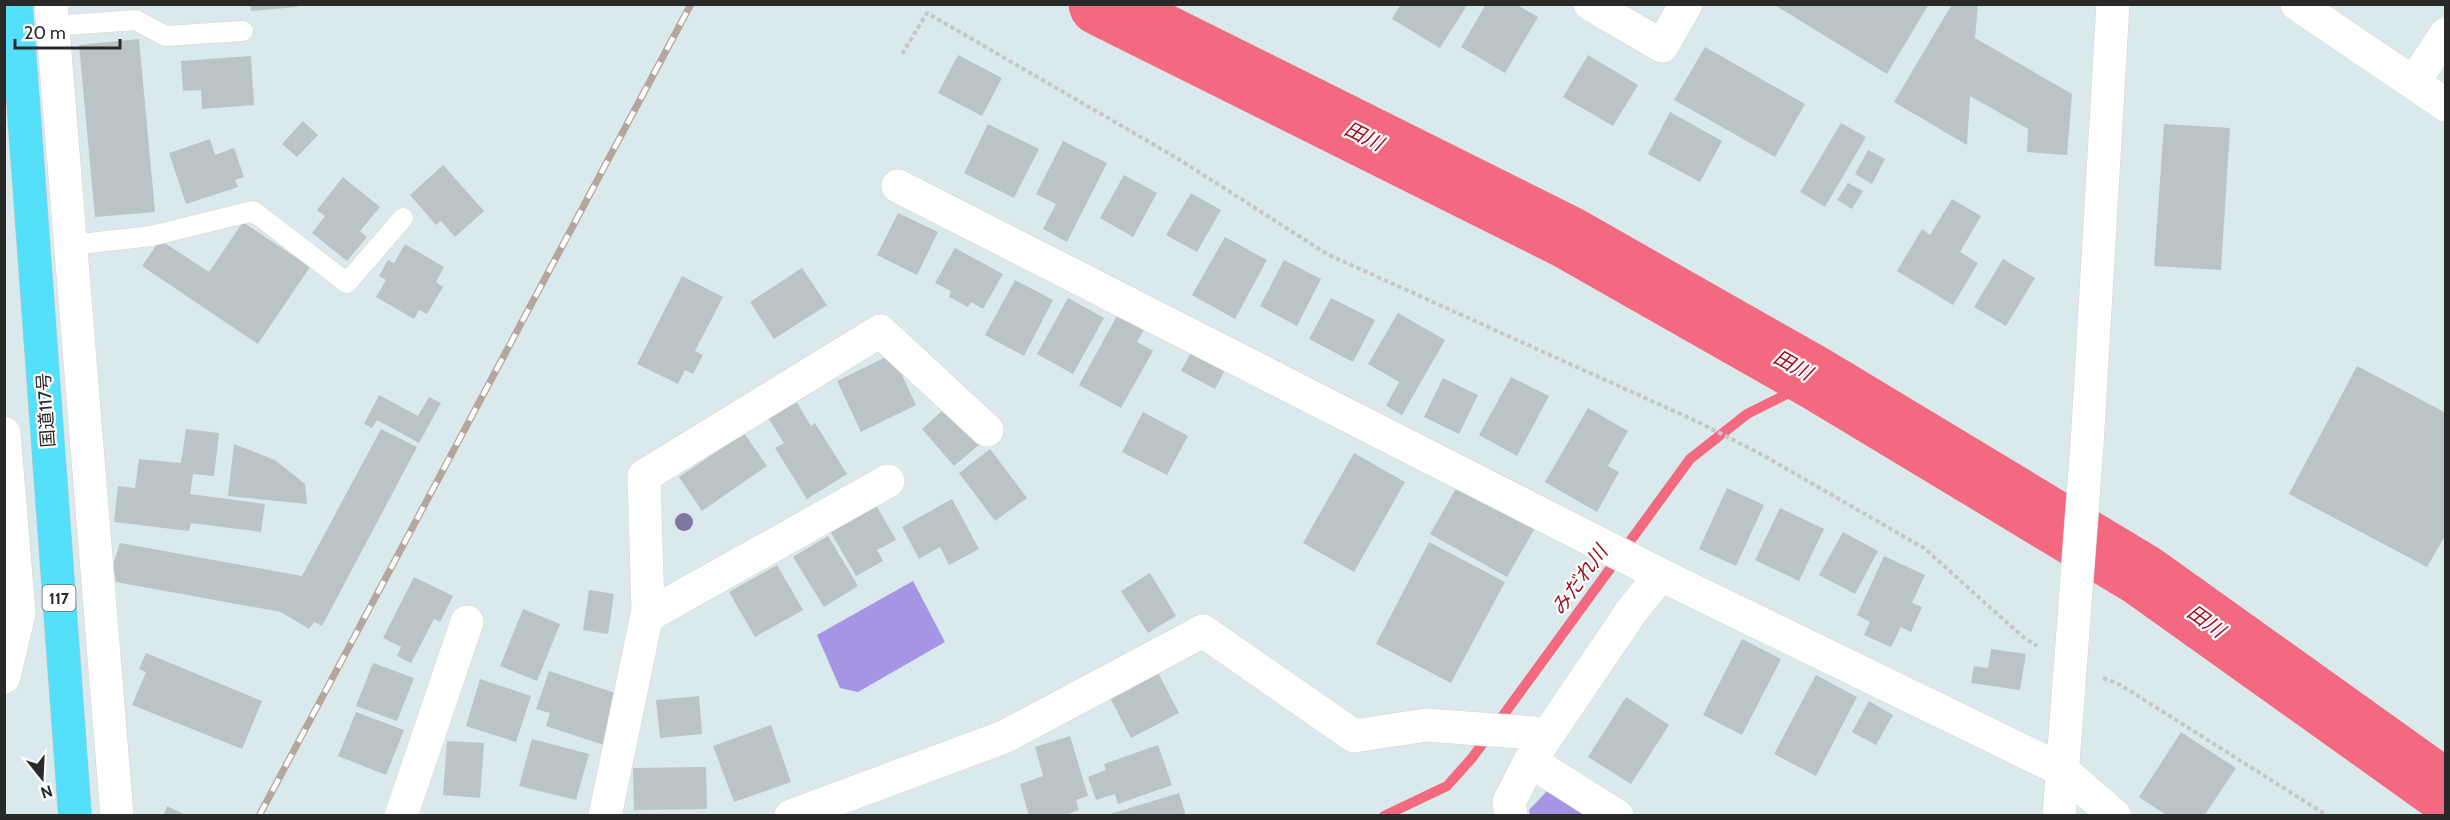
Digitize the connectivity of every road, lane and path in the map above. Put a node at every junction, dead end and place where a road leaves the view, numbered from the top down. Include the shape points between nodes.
1 (16, 4) edge
2 (1590, 4) edge
3 (1686, 4) edge
4 (2113, 4) edge
5 (2297, 4) edge
6 (51, 15) edge
7 (243, 31) dead end
8 (2445, 34) edge
9 (902, 54) dead end
10 (2414, 82) junction
11 (2445, 105) edge
12 (898, 186) dead end
13 (404, 218) dead end
14 (72, 246) junction
15 (987, 430) dead end
16 (4, 433) edge
17 (888, 481) dead end
18 (1661, 574) junction
19 (647, 616) junction
20 (467, 622) dead end
21 (2071, 655) junction
22 (4, 677) edge
23 (1532, 743) junction
24 (2062, 770) junction
25 (75, 816) edge
26 (117, 816) edge
27 (401, 816) edge
28 (605, 816) edge
29 (791, 816) edge
30 (1511, 816) edge
31 (1617, 816) edge
32 (2060, 816) edge
33 (2115, 816) edge
34 (2328, 816) edge

1 - 25 highway, 国道117号 / 117
2 - 3 street via 1662,46
4 - 21 street
5 - 10 street
6 - 7 lane via 136,20 165,36
6 - 14 street
8 - 10 street
9 - 21 path via 927,13 1177,158 1327,254 1759,453 1924,548 2022,637
10 - 11 street
12 - 18 street
13 - 14 lane via 347,283 253,211 151,236
14 - 26 street
15 - 19 street via 880,331 644,476
16 - 22 street via 19,613
17 - 19 street
18 - 23 street
18 - 24 street
19 - 28 street
20 - 27 street
21 - 24 street
21 - 34 path
23 - 29 street via 1465,727 1426,725 1354,736 1203,631 1004,737
23 - 30 street via 1509,802
23 - 31 street
24 - 32 street
24 - 33 street

